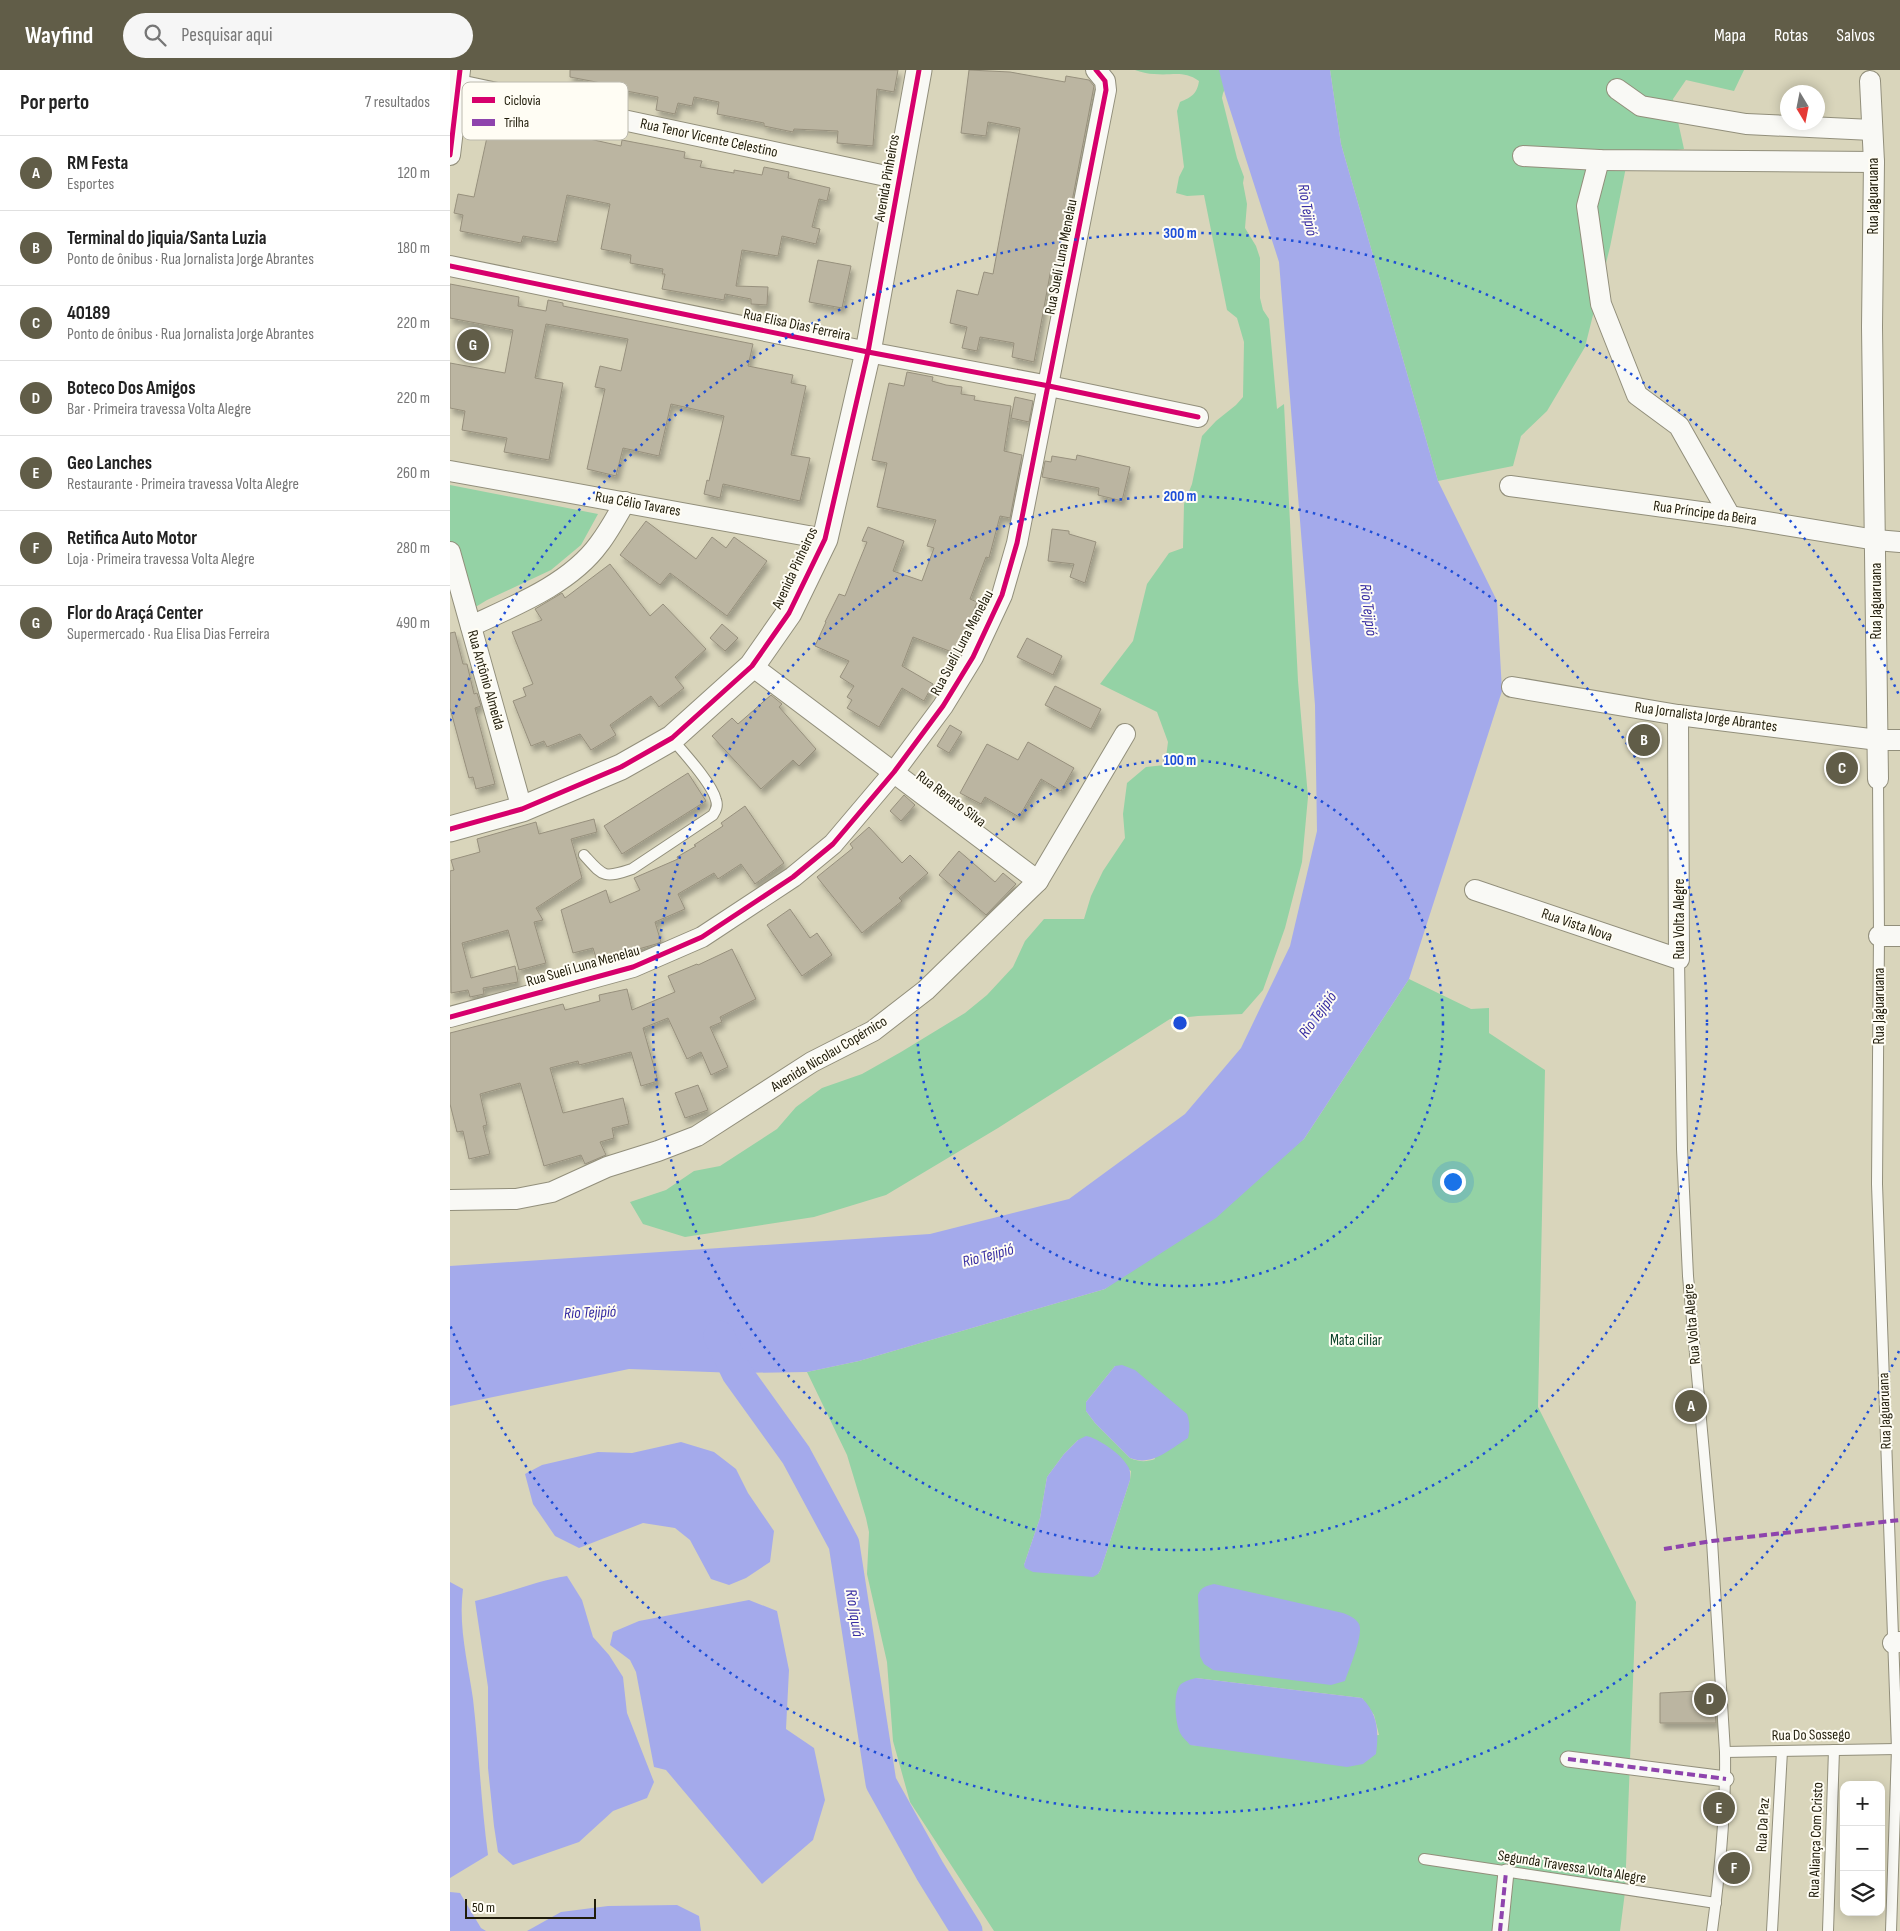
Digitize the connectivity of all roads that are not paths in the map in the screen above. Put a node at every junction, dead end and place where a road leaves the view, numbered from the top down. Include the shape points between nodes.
1 (919, 70) edge
2 (1096, 70) edge
3 (460, 78) edge
4 (1870, 81) dead end
5 (477, 82) edge
6 (1617, 89) dead end
7 (628, 117) edge
8 (1872, 130) junction
9 (450, 155) edge
10 (1523, 156) dead end
11 (1599, 160) junction
12 (1874, 162) junction
13 (900, 179) junction
14 (450, 266) edge
15 (868, 352) junction
16 (1049, 386) junction
17 (1198, 417) dead end
18 (450, 471) edge
19 (1510, 486) dead end
20 (625, 502) junction
21 (1730, 516) junction
22 (825, 539) junction
23 (1876, 540) junction
24 (1900, 542) edge
25 (450, 552) edge
26 (471, 626) junction
27 (752, 666) junction
28 (1512, 687) dead end
29 (1678, 715) junction
30 (1125, 734) dead end
31 (672, 738) junction
32 (1878, 740) junction
33 (1900, 740) edge
34 (894, 772) junction
35 (1878, 779) joint
36 (522, 809) junction
37 (450, 830) edge
38 (584, 856) dead end
39 (1038, 881) junction
40 (1475, 890) dead end
41 (1879, 936) junction
42 (1900, 936) edge
43 (1679, 959) junction
44 (450, 1017) edge
45 (450, 1200) edge
46 (1897, 1642) edge
47 (1897, 1748) junction
48 (1834, 1750) junction
49 (1782, 1751) junction
50 (1725, 1752) junction
51 (1568, 1759) dead end
52 (1726, 1779) junction
53 (1424, 1859) dead end
54 (1506, 1872) junction
55 (1716, 1904) junction
56 (1500, 1931) edge
57 (1712, 1931) edge
58 (1772, 1931) edge
59 (1828, 1931) edge
60 (1891, 1931) edge

1 - 13 street, Avenida Pinheiros
2 - 16 street, Rua Sueli Luna Menelau via 1105,81 1106,90
3 - 5 street, Rua Tenor Vicente Celestino
3 - 9 street
4 - 8 street, Rua Jaguaruana
6 - 8 street via 1641,106 1746,124
7 - 13 street, Rua Tenor Vicente Celestino
8 - 12 street, Rua Jaguaruana
10 - 11 street
11 - 12 street
11 - 21 street via 1587,206 1601,304 1637,395 1679,426
12 - 23 street, Rua Jaguaruana via 1872,327
13 - 15 street, Avenida Pinheiros
14 - 15 street, Rua Elisa Dias Ferreira
15 - 16 street, Rua Elisa Dias Ferreira
15 - 22 street, Avenida Pinheiros
16 - 17 street, Rua Elisa Dias Ferreira
16 - 34 street, Rua Sueli Luna Menelau via 1017,543 1002,595 973,656 943,706
18 - 20 street, Rua Célio Tavares
19 - 21 street, Rua Príncipe da Beira
20 - 22 street, Rua Célio Tavares
20 - 26 street via 598,545 576,567 542,591
21 - 23 street, Rua Príncipe da Beira
22 - 27 street, Avenida Pinheiros via 789,613
23 - 24 street, Rua Príncipe da Beira
23 - 32 street, Rua Jaguaruana
25 - 26 street, Rua Antônio Almeida
26 - 36 street, Rua Antônio Almeida
27 - 31 street, Avenida Pinheiros
27 - 34 street, Rua Renato Silva
28 - 29 street, Rua Jornalista Jorge Abrantes
29 - 32 street, Rua Jornalista Jorge Abrantes
29 - 43 street, Rua Volta Alegre
30 - 39 street, Avenida Nicolau Copérnico
31 - 36 street, Avenida Pinheiros via 621,767
31 - 38 lane via 712,791 716,801 713,815 632,869 620,873 600,873
32 - 33 street, Rua Jornalista Jorge Abrantes
32 - 35 street, Rua Jaguaruana
34 - 39 street, Rua Renato Silva
34 - 44 street, Rua Sueli Luna Menelau via 833,844 793,877 702,937 634,967
35 - 41 lane, Rua Jaguaruana
36 - 37 street, Avenida Pinheiros
39 - 45 street, Avenida Nicolau Copérnico via 926,990 873,1031 812,1062 697,1136 607,1167 552,1192 516,1200
40 - 43 street, Rua Vista Nova
41 - 42 street
41 - 46 lane, Rua Jaguaruana via 1877,1184
43 - 50 lane, Rua Volta Alegre via 1688,1276 1712,1541
46 - 47 lane, Rua Jaguaruana
47 - 48 lane, Rua Do Sossego
47 - 60 lane, Rua Jaguaruana
48 - 49 lane, Rua Do Sossego
48 - 59 lane, Rua Aliança Com Cristo
49 - 50 lane, Rua Do Sossego
49 - 58 lane, Rua Da Paz
50 - 52 lane, Rua Volta Alegre
51 - 52 street
52 - 55 lane, Rua Volta Alegre
53 - 54 lane, Segunda Travessa Volta Alegre
54 - 55 lane, Segunda Travessa Volta Alegre
54 - 56 street
55 - 57 lane, Rua Volta Alegre

